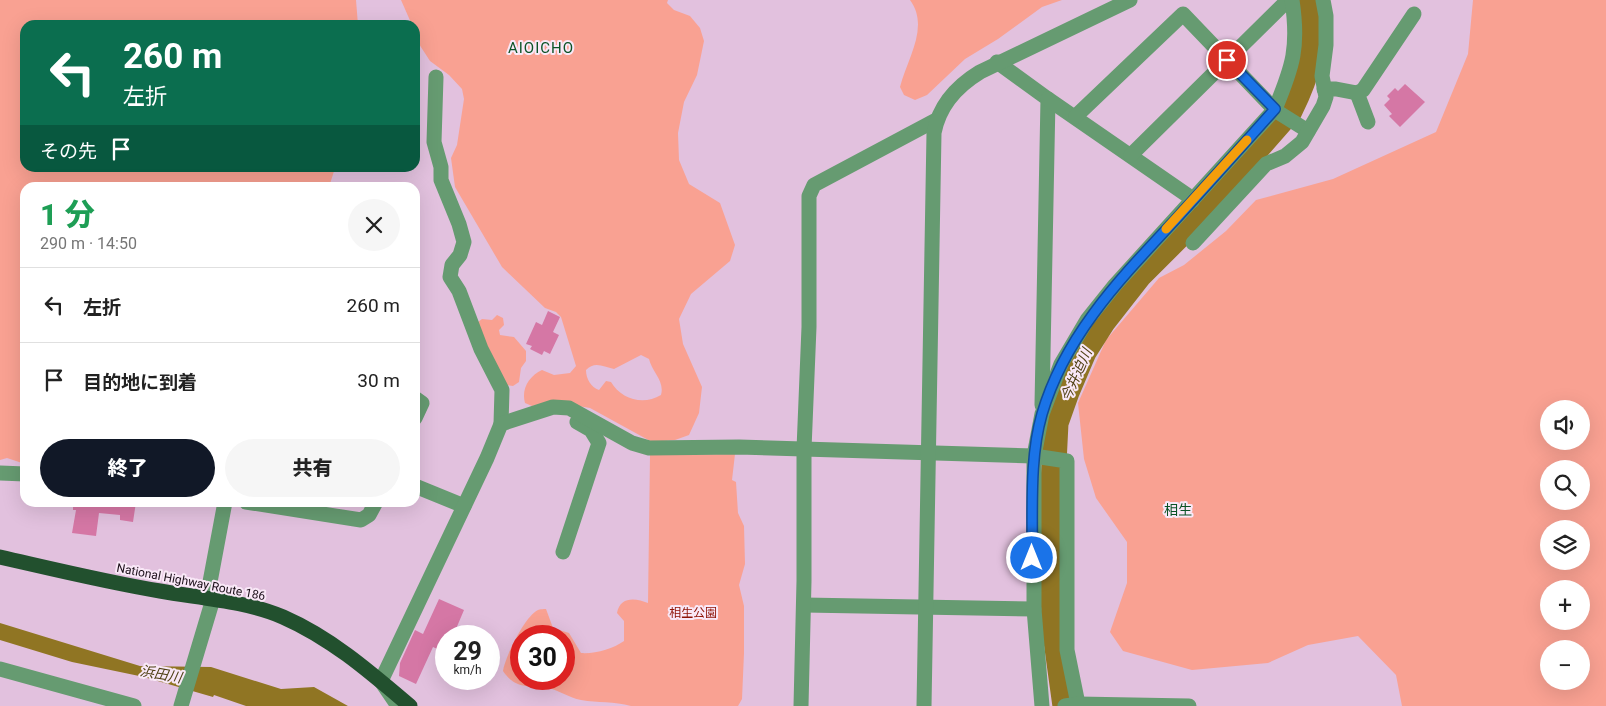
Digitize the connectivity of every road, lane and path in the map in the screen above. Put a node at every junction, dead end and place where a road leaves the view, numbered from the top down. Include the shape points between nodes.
1 (1130, 0) edge
2 (1288, 0) edge
3 (1292, 0) edge
4 (1323, 0) edge
5 (1414, 14) dead end
6 (1227, 60) junction
7 (997, 62) junction
8 (436, 77) dead end
9 (1324, 90) junction
10 (1356, 93) junction
11 (1048, 98) junction
12 (1276, 110) junction
13 (1076, 116) junction
14 (936, 120) junction
15 (1368, 122) dead end
16 (1305, 129) junction
17 (1131, 155) junction
18 (1192, 201) junction
19 (1193, 243) dead end
20 (537, 410) junction
21 (1042, 414) junction
22 (501, 424) junction
23 (804, 449) junction
24 (928, 453) junction
25 (1039, 456) junction
26 (0, 473) edge
27 (20, 474) edge
28 (420, 488) edge
29 (464, 506) junction
30 (224, 507) edge
31 (278, 507) edge
32 (373, 507) edge
33 (563, 552) dead end
34 (0, 557) edge
35 (210, 599) junction
36 (804, 605) junction
37 (925, 606) junction
38 (1034, 609) junction
39 (0, 669) edge
40 (381, 681) junction
41 (1072, 705) edge
42 (134, 706) edge
43 (181, 706) edge
44 (398, 706) edge
45 (410, 706) edge
46 (801, 706) edge
47 (924, 706) edge
48 (1042, 706) edge
49 (1189, 706) edge

1 - 7 street
2 - 6 street
3 - 12 street via 1296,47
4 - 9 street via 1326,39 1322,76
5 - 10 street via 1363,90
6 - 12 street
6 - 13 street via 1183,14
6 - 17 street
7 - 11 street
7 - 14 street via 967,80 950,97
8 - 22 street via 434,142 441,180 464,242 452,265 450,277 502,390
9 - 10 street
9 - 16 street via 1323,106
10 - 15 street
11 - 13 street
11 - 21 street
12 - 16 street
12 - 18 street
13 - 17 street
14 - 23 street via 814,185 809,196 809,326
14 - 24 street
16 - 19 street via 1294,150 1266,164
17 - 18 street
18 - 21 street via 1087,320 1062,364
20 - 22 street
20 - 23 street via 569,408 632,444 649,448
20 - 33 street via 563,416 585,426 599,443
21 - 25 street
22 - 29 street
23 - 24 street
23 - 36 street
24 - 25 street
24 - 37 street
25 - 38 street via 1032,558
25 - 41 street via 1068,463 1067,650
26 - 27 street
28 - 29 street
29 - 40 street
30 - 35 street
31 - 32 street via 361,520
34 - 35 highway, National Highway Route 186
35 - 40 highway, National Highway Route 186 via 280,616 307,628
35 - 43 street via 209,615
36 - 37 street
36 - 46 street
37 - 38 street
37 - 47 street
38 - 48 street
39 - 42 street
40 - 44 street
40 - 45 highway, National Highway Route 186
41 - 49 street

